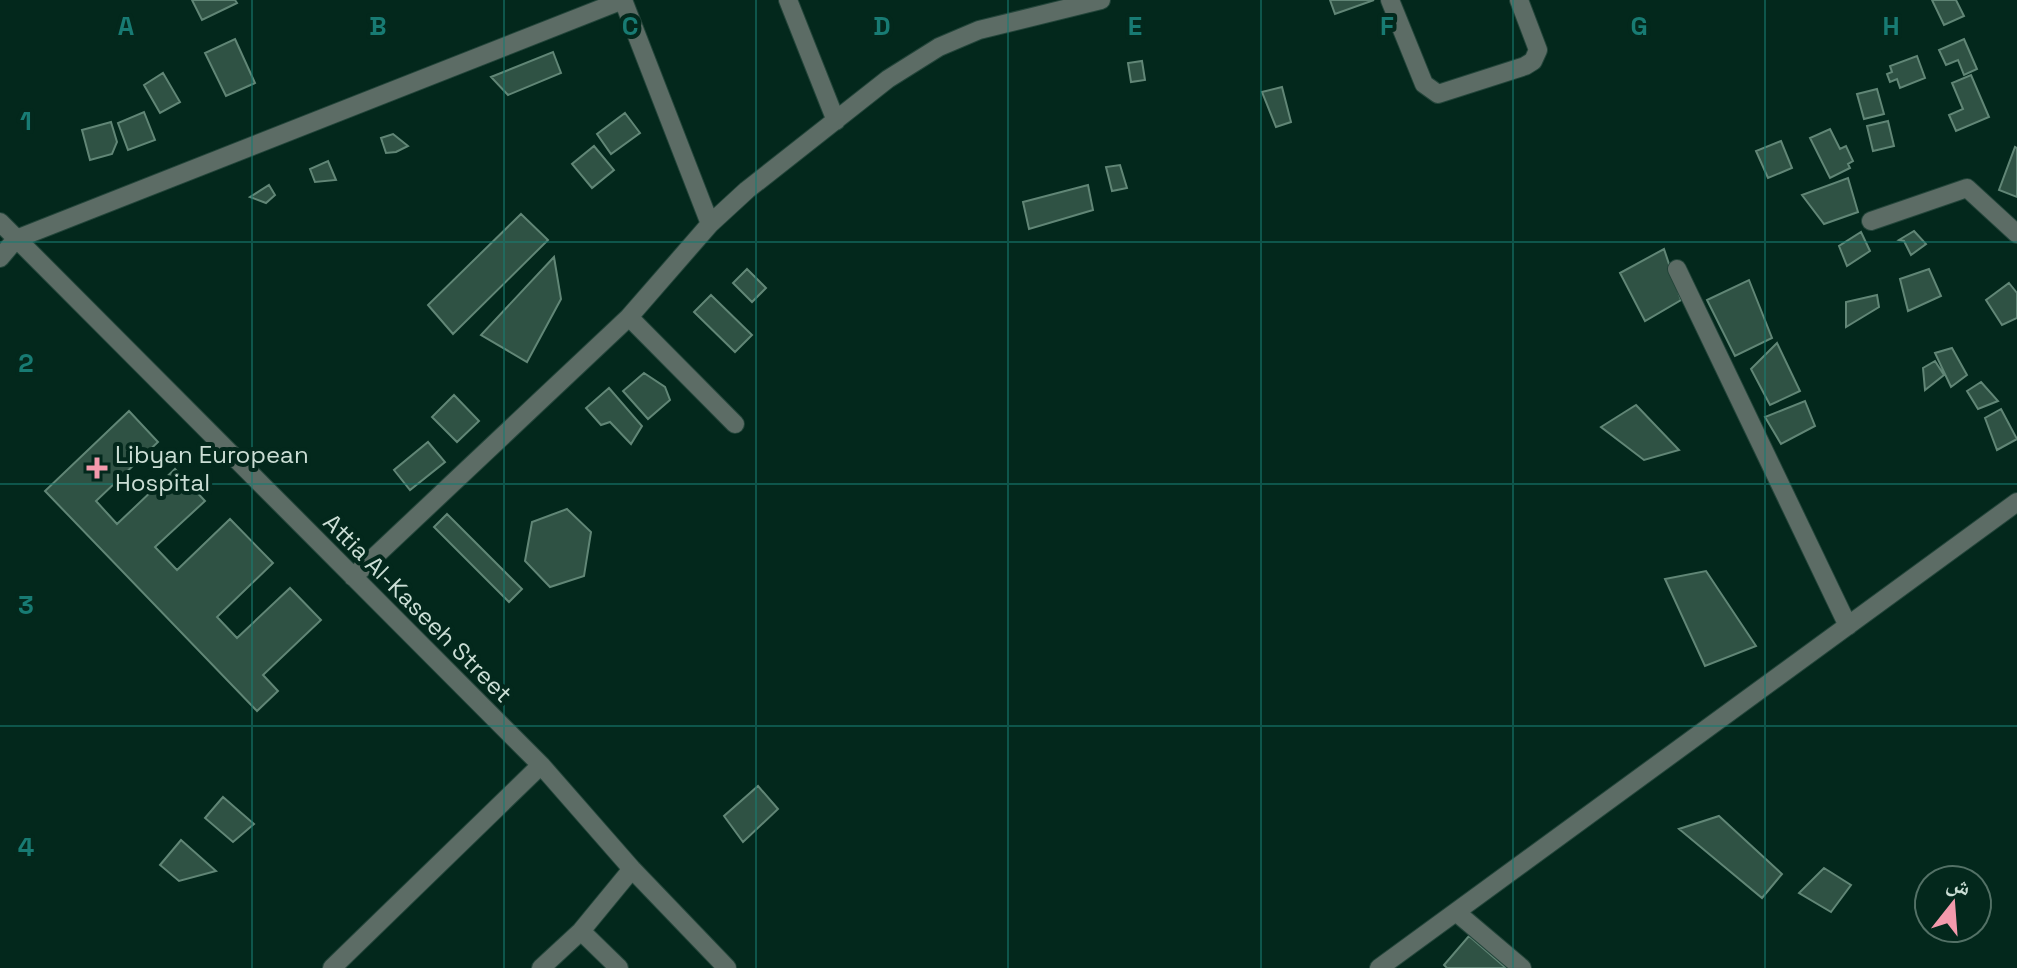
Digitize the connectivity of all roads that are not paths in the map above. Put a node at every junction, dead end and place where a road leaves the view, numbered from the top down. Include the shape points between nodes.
1 (623, 0) edge
2 (788, 0) edge
3 (1101, 0) edge
4 (1390, 0) edge
5 (1519, 0) edge
6 (584, 7) edge
7 (836, 121) junction
8 (1871, 221) dead end
9 (0, 222) edge
10 (710, 224) junction
11 (2017, 234) edge
12 (16, 239) junction
13 (0, 258) edge
14 (1677, 269) dead end
15 (629, 317) junction
16 (735, 424) dead end
17 (2017, 502) edge
18 (353, 577) junction
19 (1848, 626) junction
20 (541, 765) junction
21 (632, 869) junction
22 (1456, 912) junction
23 (581, 931) junction
24 (332, 968) edge
25 (541, 968) edge
26 (619, 968) edge
27 (727, 968) edge
28 (1379, 968) edge
29 (1522, 968) edge

1 - 6 street
1 - 10 street
2 - 7 street
3 - 7 street via 979,30 939,47
4 - 5 street via 1424,84 1438,94 1533,61 1538,50
6 - 12 street
7 - 10 street
8 - 11 street via 1967,188
9 - 12 street, Attia Al-Kaseeh Street
10 - 15 street
12 - 13 street
12 - 18 street, Attia Al-Kaseeh Street
14 - 19 street
15 - 16 street
15 - 18 street
17 - 19 street
18 - 20 street, Attia Al-Kaseeh Street
19 - 22 street
20 - 21 street, Attia Al-Kaseeh Street
20 - 24 street
21 - 23 street
21 - 27 street, Attia Al-Kaseeh Street
22 - 28 street
22 - 29 street
23 - 25 street
23 - 26 street

